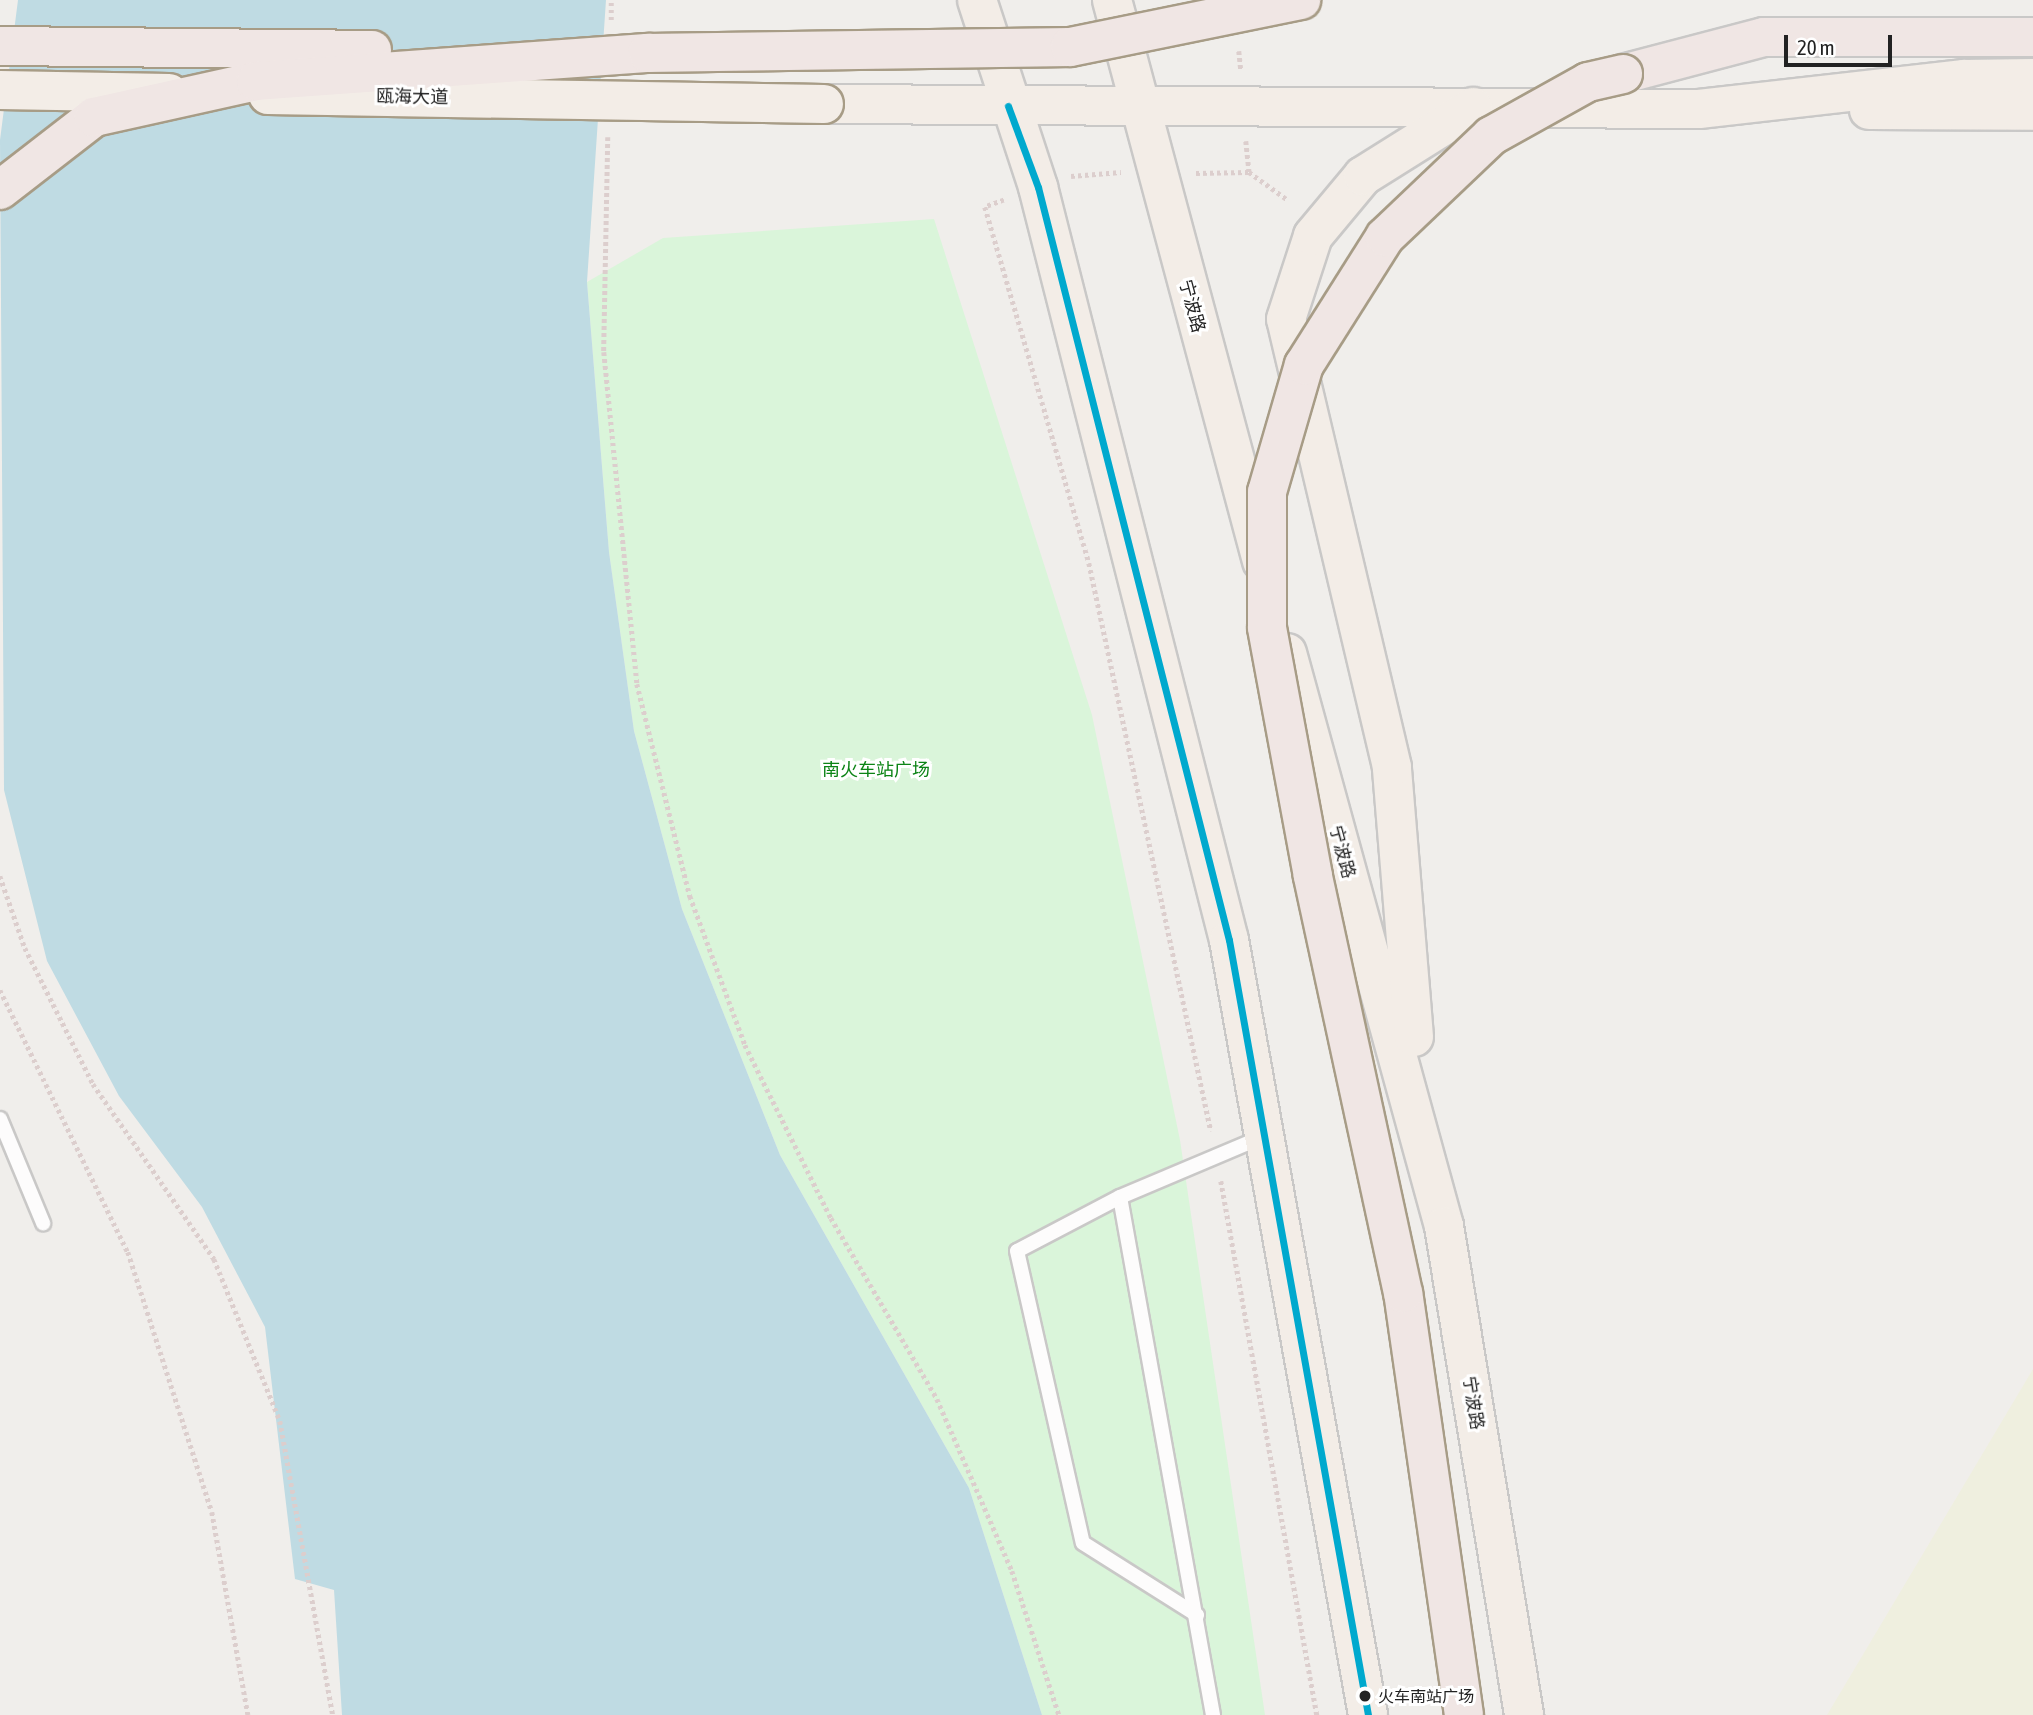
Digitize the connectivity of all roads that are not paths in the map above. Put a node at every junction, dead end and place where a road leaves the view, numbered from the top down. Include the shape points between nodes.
1 (977, 0) edge
2 (1111, 0) edge
3 (1301, 0) edge
4 (2033, 37) edge
5 (0, 46) edge
6 (649, 53) junction
7 (2033, 78) edge
8 (0, 90) edge
9 (1135, 102) junction
10 (1008, 106) junction
11 (1473, 107) junction
12 (1699, 109) junction
13 (2033, 111) edge
14 (0, 190) edge
15 (0, 1119) edge
16 (1263, 1137) junction
17 (1120, 1197) junction
18 (43, 1223) dead end
19 (1444, 1226) junction
20 (1197, 1615) junction
21 (1213, 1715) edge
22 (1368, 1715) edge
23 (1464, 1715) edge
24 (1524, 1715) edge

1 - 10 main road
2 - 9 main road, 宁波路
3 - 6 highway, bridge via 1070,47
4 - 23 highway, bridge via 1764,37 1588,82 1491,136 1385,237 1304,365 1267,492 1267,627 1403,1293
5 - 6 highway, bridge
6 - 14 highway, bridge via 256,82 94,117
7 - 12 main road via 1964,79
8 - 10 main road, 瓯海大道, bridge
9 - 10 main road, 瓯海大道
9 - 11 main road, 瓯海大道
9 - 19 main road, 宁波路
10 - 16 main road via 1038,187 1226,926
11 - 12 main road, 瓯海大道
11 - 19 main road via 1363,176 1313,236 1286,319 1392,767 1406,988
12 - 13 main road
15 - 18 lane
16 - 17 lane
16 - 22 main road
17 - 20 lane
17 - 20 lane via 1017,1251 1083,1543
19 - 24 main road, 宁波路
20 - 21 lane

